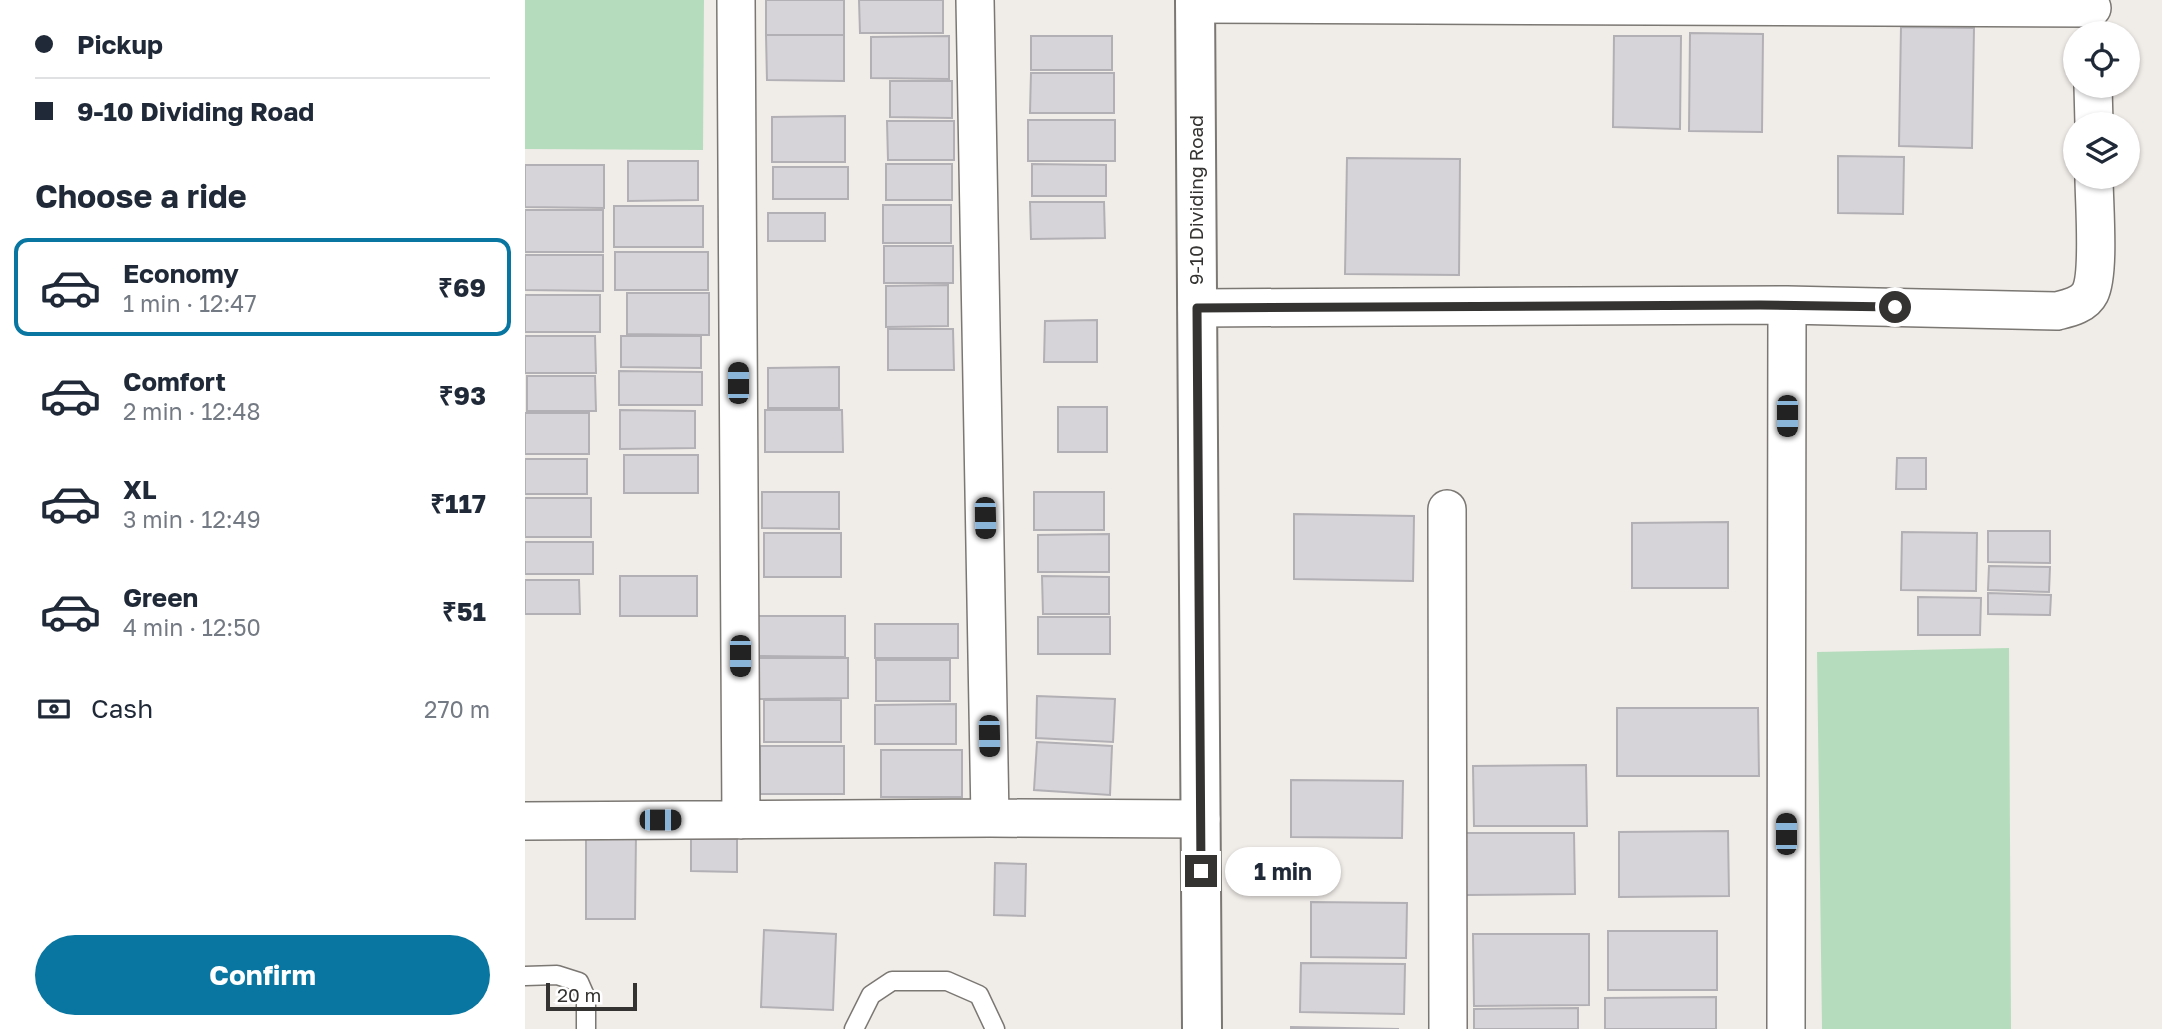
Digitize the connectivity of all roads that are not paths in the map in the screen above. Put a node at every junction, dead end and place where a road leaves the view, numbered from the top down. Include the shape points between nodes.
1 (736, 0) edge
2 (975, 0) edge
3 (1195, 2) edge
4 (1426, 2) edge
5 (1742, 3) edge
6 (2092, 14) edge
7 (2094, 189) edge
8 (1787, 305) junction
9 (1197, 308) junction
10 (1447, 509) dead end
11 (990, 818) junction
12 (1201, 819) junction
13 (741, 820) junction
14 (525, 821) edge
15 (525, 976) edge
16 (586, 1029) edge
17 (854, 1029) edge
18 (995, 1029) edge
19 (1202, 1029) edge
20 (1448, 1029) edge
21 (1786, 1029) edge

1 - 13 street
2 - 11 street
3 - 4 street
3 - 9 street, 9-10 Dividing Road
4 - 5 street
5 - 6 street
7 - 8 street via 2095,276 2089,295 2077,305 2057,311
8 - 9 street
8 - 21 street
9 - 12 street, 9-10 Dividing Road
10 - 20 street
11 - 12 street
11 - 13 street
12 - 19 street, 9-10 Dividing Road
13 - 14 street
15 - 16 lane via 557,975 579,982 586,999
17 - 18 lane via 871,995 892,981 947,981 979,995

